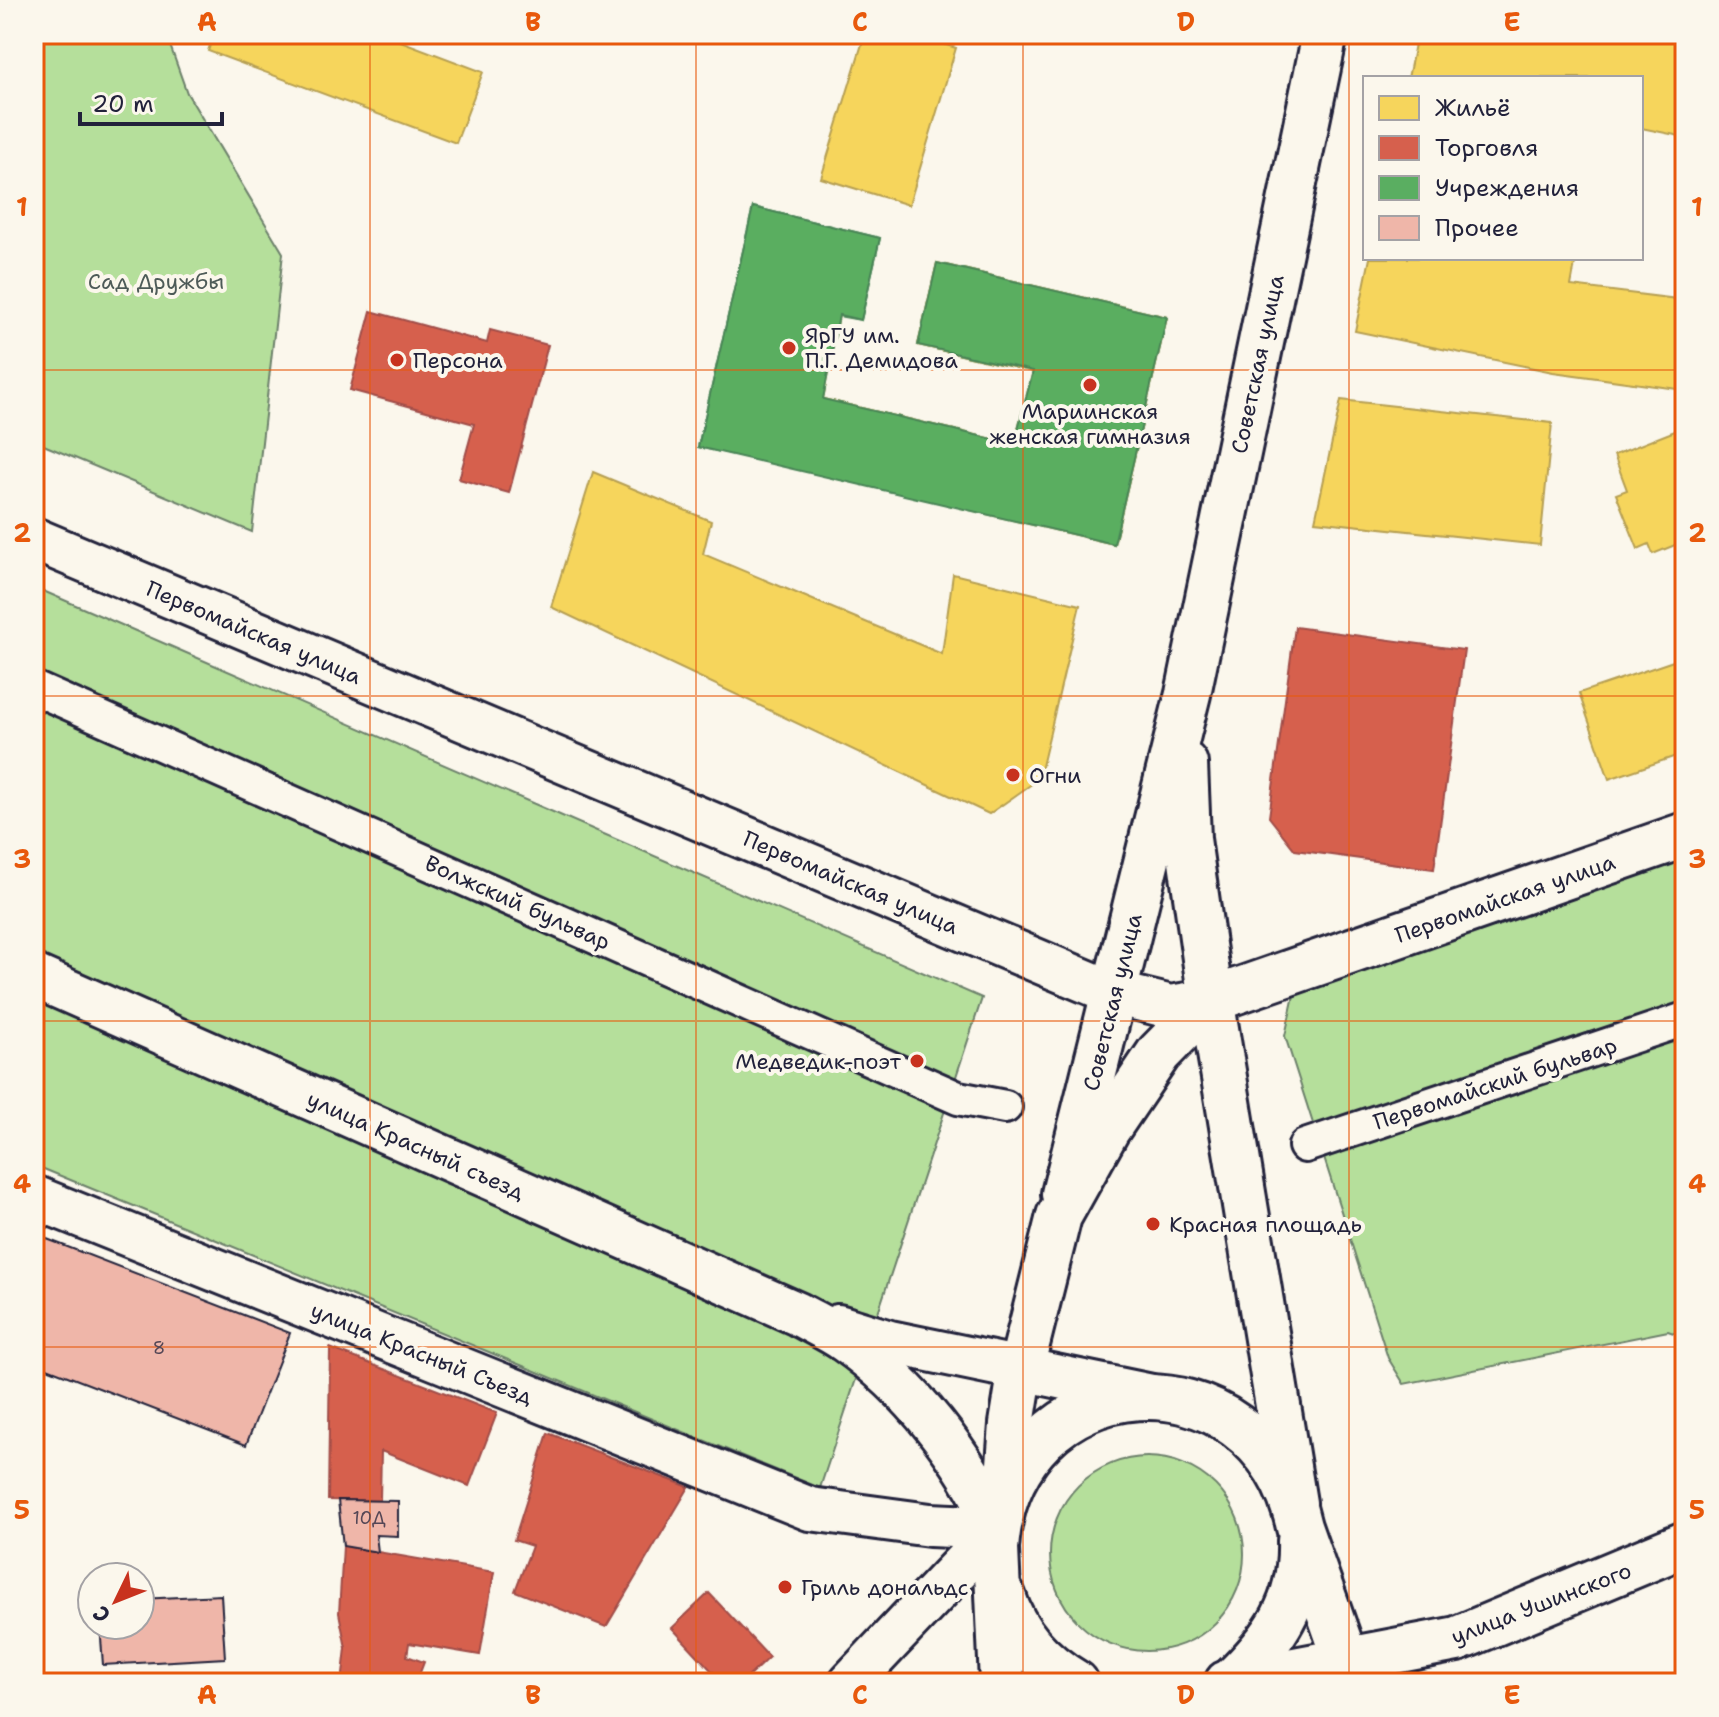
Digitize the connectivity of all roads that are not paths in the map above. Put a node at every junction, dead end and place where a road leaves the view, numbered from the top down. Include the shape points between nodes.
1 (1325, 34) edge
2 (34, 539) edge
3 (34, 688) edge
4 (1188, 694) junction
5 (1685, 835) edge
6 (34, 976) edge
7 (1114, 993) junction
8 (1211, 1000) junction
9 (1685, 1019) edge
10 (1005, 1107) dead end
11 (1305, 1146) dead end
12 (34, 1197) edge
13 (1059, 1216) junction
14 (798, 1314) junction
15 (1021, 1368) junction
16 (1157, 1397) junction
17 (1002, 1510) junction
18 (1297, 1517) junction
19 (1685, 1544) edge
20 (998, 1578) junction
21 (1457, 1639) junction
22 (1350, 1671) edge
23 (1229, 1682) edge
24 (850, 1683) edge
25 (1002, 1683) edge
26 (1076, 1683) edge
27 (1413, 1683) edge

1 - 4 main road, Советская улица
2 - 7 street, Первомайская улица
3 - 10 street, Волжский бульвар via 958,1098
4 - 7 main road, Советская улица
4 - 8 main road, Советская улица via 1188,839
5 - 8 main road, Первомайская улица
6 - 14 street, улица Красный съезд
7 - 8 street, Первомайская улица via 1171,1007
7 - 13 main road, Советская улица
8 - 13 main road via 1159,1053 1107,1130
8 - 18 main road
9 - 11 street, Первомайский бульвар
12 - 17 street, улица Красный Съезд via 810,1509 930,1525
13 - 15 main road
14 - 15 street via 890,1342
14 - 17 street via 847,1342 907,1395 983,1496
15 - 16 street
15 - 17 main road
16 - 17 main road via 1110,1401 1067,1420 1031,1451
16 - 18 main road via 1186,1401 1239,1426 1278,1469
17 - 20 main road
17 - 24 street
18 - 22 main road
18 - 23 main road via 1300,1562 1293,1597 1279,1629
19 - 21 main road, улица Ушинского
20 - 25 main road
20 - 26 main road via 1019,1631 1037,1654
21 - 22 main road, улица Ушинского
21 - 27 main road via 1430,1658
22 - 23 main road

